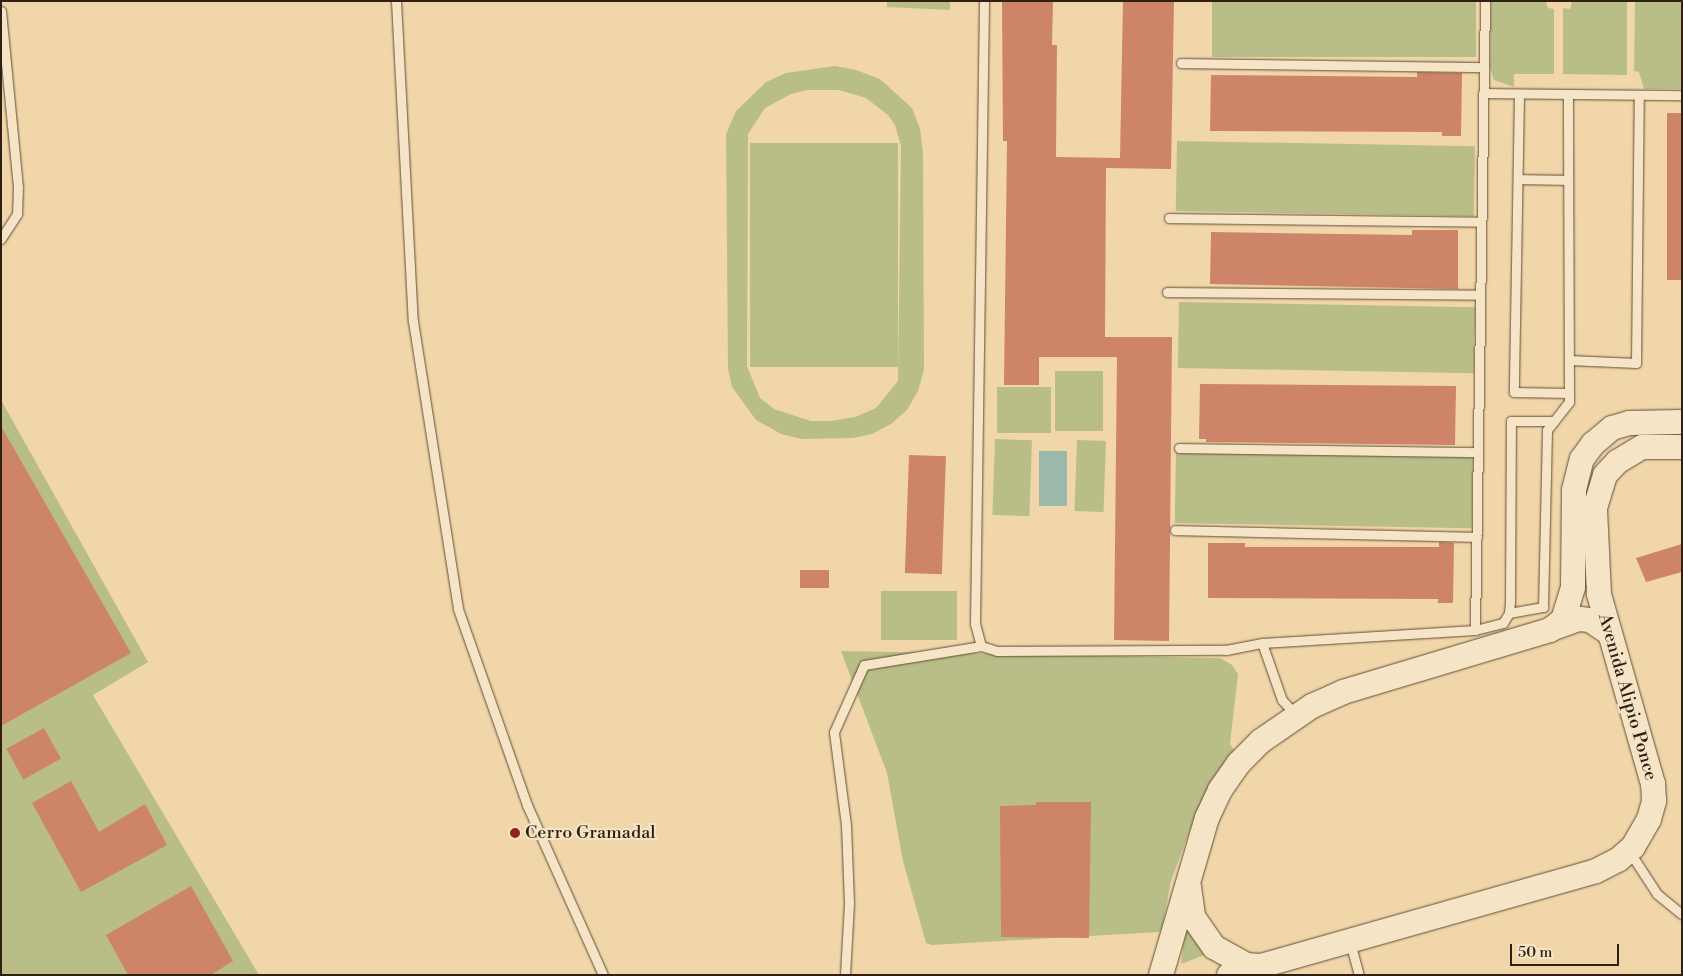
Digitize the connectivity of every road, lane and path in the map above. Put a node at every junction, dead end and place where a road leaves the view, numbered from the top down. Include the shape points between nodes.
1 (396, 1) edge
2 (984, 1) edge
3 (1484, 1) edge
4 (1, 11) edge
5 (1181, 63) dead end
6 (1484, 67) junction
7 (1483, 93) junction
8 (1519, 94) junction
9 (1568, 94) junction
10 (1640, 95) junction
11 (1682, 96) edge
12 (1518, 179) junction
13 (1568, 180) junction
14 (1169, 218) dead end
15 (1481, 222) junction
16 (1, 239) edge
17 (1168, 292) dead end
18 (1480, 295) junction
19 (1569, 360) junction
20 (1569, 393) junction
21 (1554, 421) junction
22 (1682, 422) edge
23 (1682, 447) edge
24 (1179, 448) dead end
25 (1478, 452) junction
26 (1175, 530) dead end
27 (1477, 537) junction
28 (1509, 613) junction
29 (1476, 630) junction
30 (1550, 630) junction
31 (1608, 632) junction
32 (1262, 643) junction
33 (981, 646) junction
34 (1297, 716) junction
35 (1628, 851) junction
36 (1187, 878) junction
37 (1682, 914) edge
38 (1350, 942) junction
39 (1267, 966) junction
40 (603, 975) edge
41 (844, 975) edge
42 (1161, 975) edge
43 (1229, 975) edge
44 (1359, 975) edge

1 - 40 lane via 413,321 458,609 527,805
2 - 33 lane via 975,624
3 - 6 lane
4 - 16 lane via 18,187 16,214
5 - 6 lane
6 - 7 lane
7 - 8 lane
7 - 15 lane
8 - 9 lane
8 - 12 lane
9 - 10 lane
9 - 13 lane
10 - 11 lane
10 - 19 lane via 1636,363
12 - 13 lane
12 - 20 lane via 1514,392
13 - 19 lane
14 - 15 lane
15 - 18 lane
17 - 18 lane
18 - 25 lane
19 - 20 lane
20 - 21 lane via 1569,402
21 - 28 lane via 1547,430 1543,607
21 - 28 lane via 1511,421
22 - 30 main road, Avenida Alipio Ponce via 1629,423 1612,428 1593,444 1582,459 1574,490 1573,587 1563,620
23 - 31 main road, Avenida Alipio Ponce via 1642,447 1628,454 1605,475 1599,488 1595,508 1595,555 1599,594
24 - 25 lane
25 - 27 lane
26 - 27 lane
27 - 29 lane
28 - 29 lane via 1503,623
29 - 32 lane
30 - 31 main road via 1579,619 1590,620
30 - 34 main road via 1343,692
31 - 35 main road, Avenida Alipio Ponce via 1653,784 1654,801 1649,819 1643,834
32 - 33 lane via 1216,650 997,651
32 - 34 lane via 1282,700
33 - 41 lane via 864,665 842,709 834,732 849,903
34 - 36 main road via 1261,741 1239,763 1220,790
35 - 37 lane via 1657,894
35 - 38 main road, Avenida Alipio Ponce via 1596,871
36 - 39 main road via 1193,917 1214,947 1246,965
36 - 42 main road
38 - 39 main road, Avenida Alipio Ponce
38 - 44 lane
39 - 43 main road, Avenida Alipio Ponce

